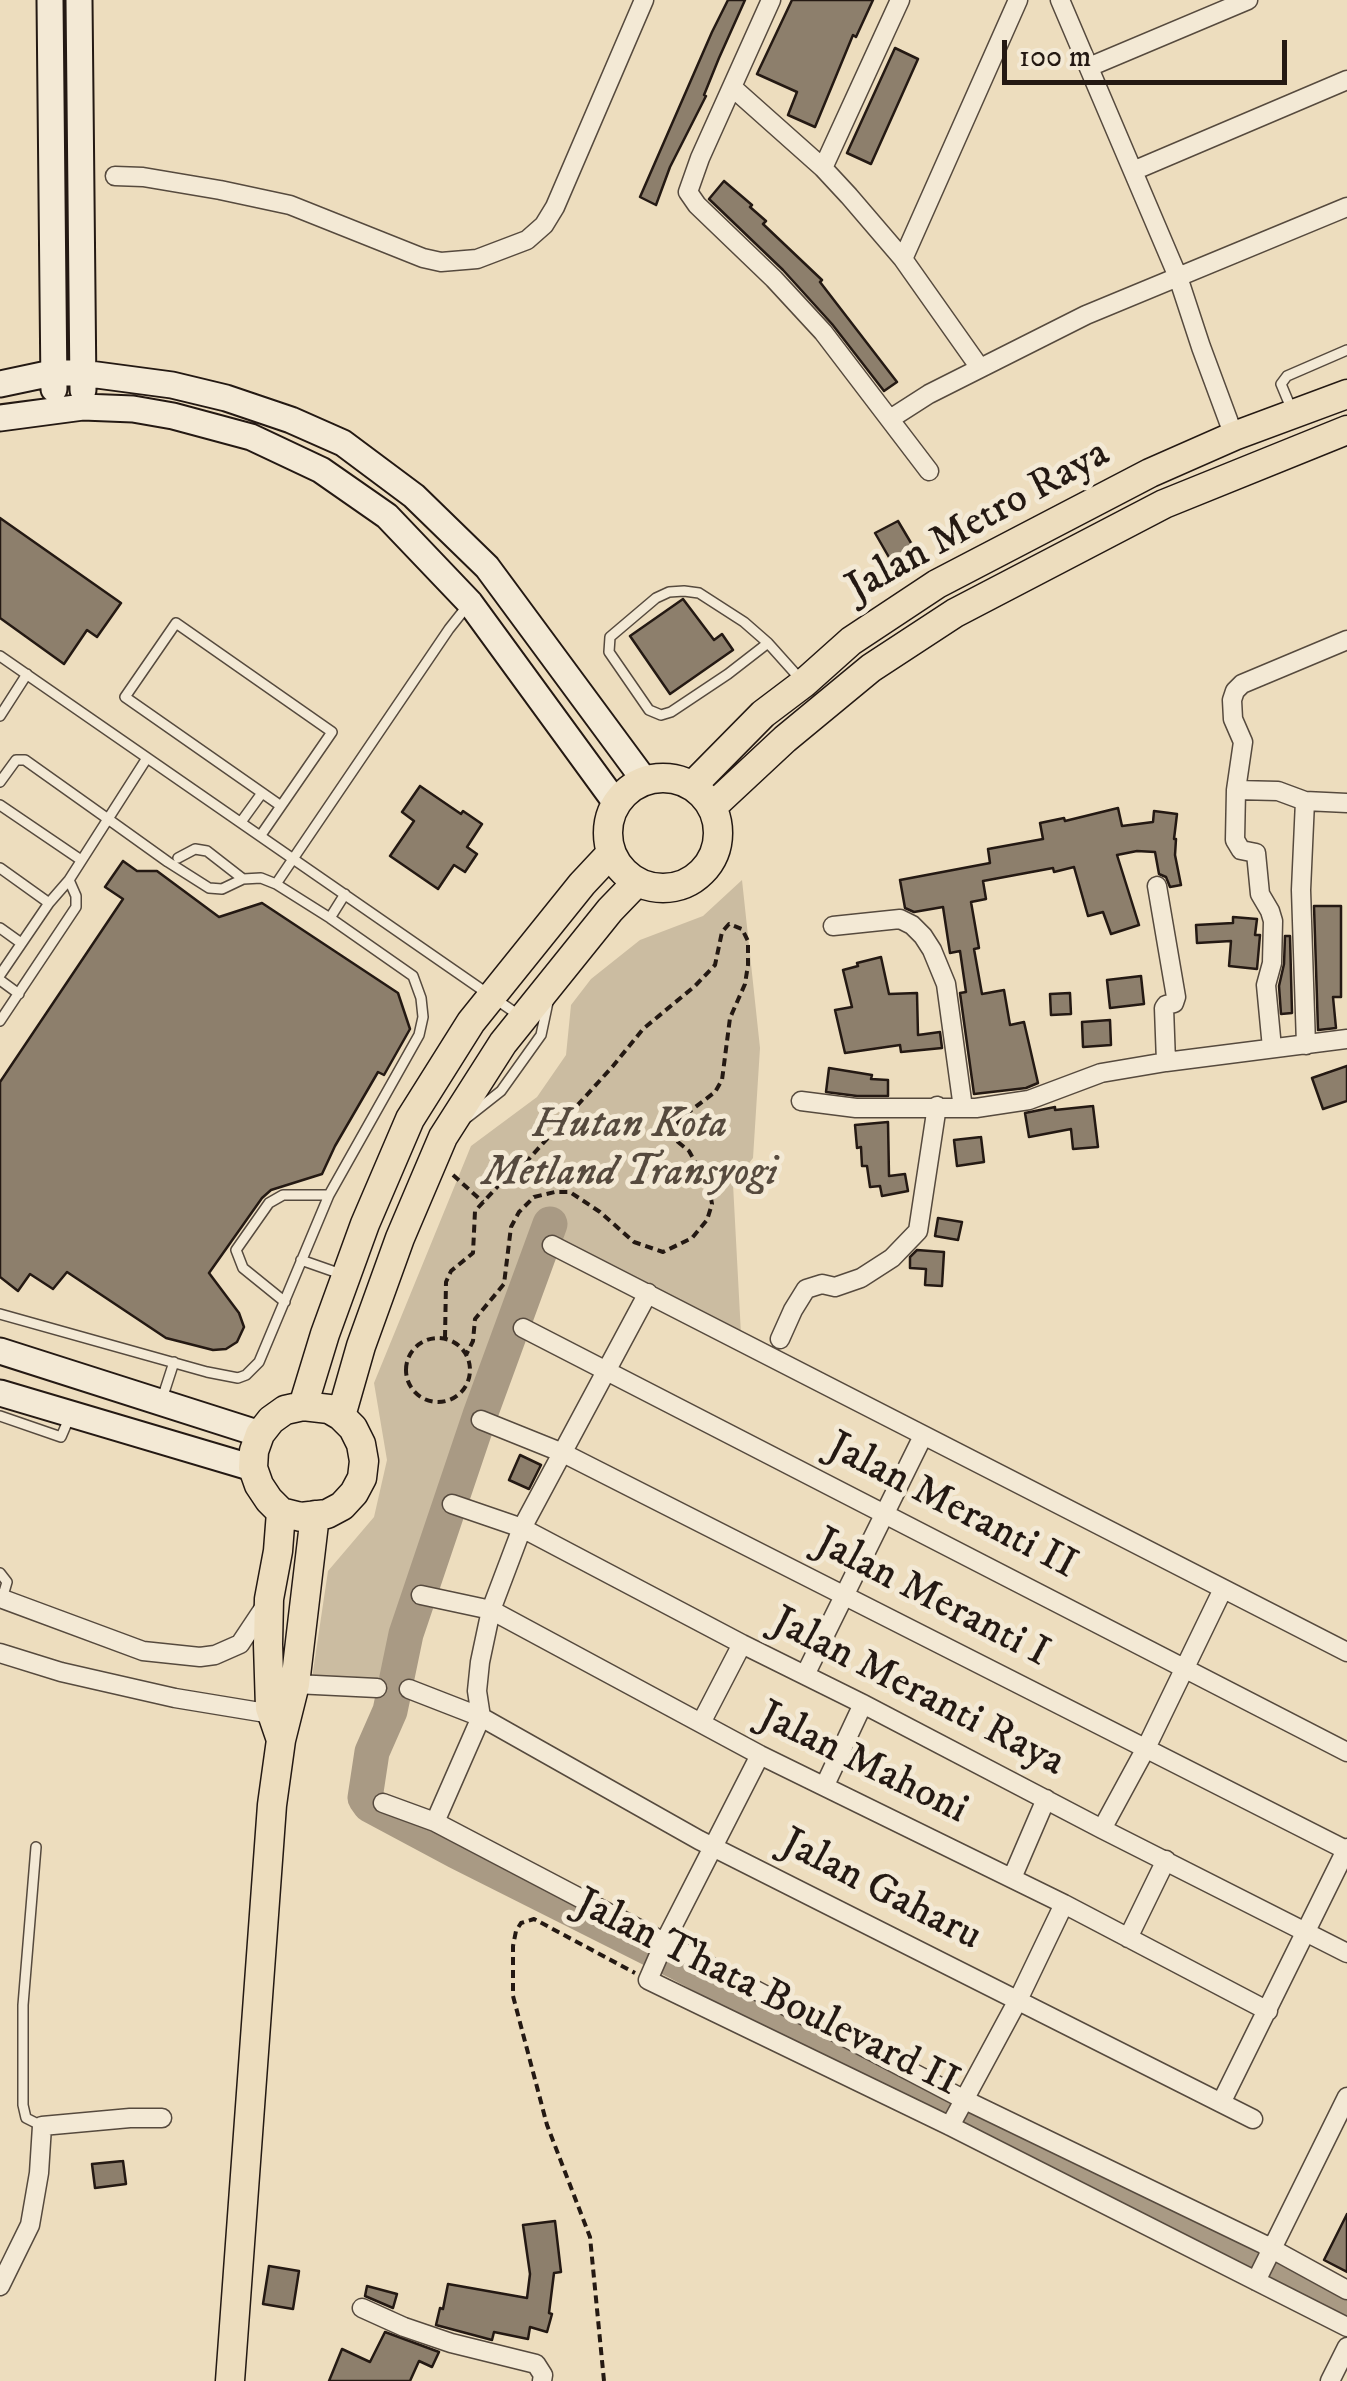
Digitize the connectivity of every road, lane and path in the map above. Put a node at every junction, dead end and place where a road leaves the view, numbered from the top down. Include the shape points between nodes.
1 (50, 0) edge
2 (79, 0) edge
3 (644, 0) edge
4 (771, 0) edge
5 (900, 0) edge
6 (1018, 0) edge
7 (1060, 0) edge
8 (1248, 0) edge
9 (1089, 67) junction
10 (1347, 80) edge
11 (732, 87) junction
12 (823, 168) junction
13 (1133, 171) junction
14 (115, 176) dead end
15 (1347, 207) edge
16 (903, 258) junction
17 (1178, 278) junction
18 (1347, 350) edge
19 (980, 368) junction
20 (82, 372) junction
21 (52, 373) junction
22 (0, 384) edge
23 (1347, 394) edge
24 (83, 407) junction
25 (56, 408) junction
26 (1294, 416) junction
27 (0, 418) edge
28 (890, 419) junction
29 (1347, 430) edge
30 (1234, 436) junction
31 (929, 470) dead end
32 (470, 603) junction
33 (1347, 640) edge
34 (768, 643) junction
35 (0, 656) edge
36 (27, 674) junction
37 (804, 683) junction
38 (0, 716) edge
39 (147, 758) junction
40 (644, 781) junction
41 (0, 782) edge
42 (692, 786) junction
43 (1236, 790) junction
44 (262, 792) junction
45 (1304, 801) junction
46 (616, 803) junction
47 (1347, 803) edge
48 (0, 805) edge
49 (281, 806) junction
50 (712, 807) junction
51 (108, 819) junction
52 (242, 822) junction
53 (261, 836) junction
54 (612, 853) junction
55 (178, 858) dead end
56 (293, 858) junction
57 (81, 860) junction
58 (0, 868) edge
59 (69, 880) junction
60 (243, 880) junction
61 (636, 882) junction
62 (276, 884) junction
63 (1157, 886) dead end
64 (345, 894) junction
65 (49, 903) junction
66 (330, 918) junction
67 (834, 926) dead end
68 (0, 928) edge
69 (21, 942) junction
70 (0, 977) edge
71 (553, 980) junction
72 (19, 994) junction
73 (492, 996) junction
74 (523, 1018) junction
75 (0, 1021) edge
76 (1347, 1039) edge
77 (1306, 1045) junction
78 (1272, 1048) junction
79 (1166, 1062) junction
80 (801, 1101) dead end
81 (936, 1106) junction
82 (963, 1108) junction
83 (438, 1148) junction
84 (330, 1195) junction
85 (483, 1202) junction
86 (552, 1246) dead end
87 (301, 1260) junction
88 (348, 1276) junction
89 (648, 1293) junction
90 (285, 1302) junction
91 (0, 1314) edge
92 (523, 1328) dead end
93 (445, 1338) junction
94 (780, 1339) dead end
95 (0, 1350) edge
96 (466, 1355) junction
97 (174, 1362) junction
98 (606, 1372) junction
99 (0, 1394) edge
100 (161, 1403) junction
101 (303, 1406) junction
102 (71, 1415) junction
103 (0, 1416) edge
104 (341, 1416) junction
105 (481, 1420) dead end
106 (260, 1434) junction
107 (923, 1436) junction
108 (563, 1454) junction
109 (254, 1468) junction
110 (452, 1504) dead end
111 (282, 1512) junction
112 (886, 1514) junction
113 (315, 1516) junction
114 (522, 1528) junction
115 (0, 1573) edge
116 (1223, 1589) junction
117 (421, 1595) dead end
118 (846, 1596) junction
119 (1, 1598) edge
120 (270, 1599) junction
121 (491, 1610) junction
122 (742, 1644) junction
123 (1347, 1652) edge
124 (0, 1653) edge
125 (1184, 1667) junction
126 (806, 1676) junction
127 (295, 1684) junction
128 (377, 1688) dead end
129 (409, 1689) dead end
130 (863, 1704) junction
131 (482, 1717) junction
132 (700, 1723) junction
133 (280, 1724) junction
134 (1146, 1748) junction
135 (1347, 1752) edge
136 (760, 1754) junction
137 (825, 1785) junction
138 (1046, 1799) junction
139 (383, 1802) dead end
140 (435, 1822) junction
141 (1102, 1829) junction
142 (36, 1846) dead end
143 (714, 1847) junction
144 (1346, 1849) edge
145 (1166, 1860) junction
146 (1012, 1878) junction
147 (1064, 1904) junction
148 (1306, 1932) junction
149 (1128, 1938) junction
150 (1347, 1953) edge
151 (656, 1960) junction
152 (1018, 2000) junction
153 (1268, 2011) junction
154 (1347, 2097) edge
155 (1221, 2102) junction
156 (958, 2112) junction
157 (162, 2118) dead end
158 (1253, 2118) dead end
159 (42, 2126) junction
160 (1263, 2267) junction
161 (0, 2286) edge
162 (1347, 2290) edge
163 (362, 2308) dead end
164 (1347, 2327) edge
165 (1347, 2347) edge
166 (230, 2381) edge
167 (542, 2381) edge
168 (604, 2381) edge
169 (1330, 2381) edge

1 - 21 street
2 - 20 street
3 - 14 street via 544,225 527,240 477,260 423,258 290,205
4 - 11 street
5 - 12 street
6 - 16 street
7 - 9 street
8 - 9 street
9 - 13 street
10 - 13 street
11 - 12 street
11 - 28 street via 688,192 823,332
12 - 16 street
13 - 17 street
15 - 17 street
16 - 19 street
17 - 19 street
17 - 30 street
18 - 26 lane via 1286,376 1282,384
19 - 28 street
20 - 21 street
20 - 24 street
20 - 40 street via 226,398 343,443 414,496 487,567
21 - 22 street
21 - 25 street
23 - 26 main road, Jalan Metro Raya
24 - 25 street
24 - 32 street via 173,416 251,437 321,470 388,516
25 - 27 street
26 - 30 main road, Jalan Metro Raya
28 - 31 street
29 - 50 main road, Jalan Metro Raya via 1164,504 955,612 870,668
30 - 37 main road, Jalan Metro Raya via 938,584 851,641
32 - 46 street
32 - 56 lane
33 - 43 street via 1236,691 1231,708 1243,742
34 - 34 lane via 661,714 649,710 609,652 610,638 656,598 684,591 699,594
34 - 37 lane
35 - 36 lane
36 - 38 lane
36 - 39 lane
37 - 42 main road, Jalan Metro Raya
39 - 51 lane
39 - 52 lane
40 - 42 main road via 669,778
40 - 46 main road
41 - 51 lane via 16,760 25,760
42 - 50 main road
43 - 45 street via 1278,791
43 - 78 street via 1236,844 1258,858 1260,894 1273,921 1266,986
44 - 49 lane
44 - 49 lane via 125,696 176,622 332,732
44 - 52 lane
45 - 47 street
45 - 77 street
46 - 54 main road via 609,819
48 - 57 lane
49 - 53 lane
50 - 61 main road via 717,846 698,877 668,888
51 - 57 lane
51 - 60 lane via 209,888
52 - 53 lane
53 - 56 lane
54 - 61 main road
54 - 73 main road
55 - 60 lane via 196,848 207,851
56 - 62 lane
56 - 64 lane
57 - 59 lane
58 - 65 lane
59 - 65 lane
59 - 72 lane via 76,907
60 - 62 lane
61 - 71 main road
62 - 66 lane
63 - 79 street via 1176,997 1164,1008
64 - 66 lane
64 - 73 lane
65 - 69 lane
66 - 84 lane via 412,976 423,1017
67 - 82 street via 900,919 932,950 946,984
68 - 69 lane
69 - 70 lane
70 - 72 lane
71 - 74 main road
71 - 83 lane via 540,1036 501,1091
72 - 75 lane
73 - 74 lane
73 - 88 main road via 410,1119
74 - 83 main road
76 - 77 street
77 - 78 street
78 - 79 street
79 - 82 street via 1102,1073 1030,1100
80 - 81 street
81 - 82 street
81 - 94 street via 918,1231 860,1278 806,1289
83 - 85 path
83 - 104 main road via 400,1238
84 - 87 lane
84 - 90 lane via 283,1195 236,1250 244,1268
85 - 93 path via 475,1212 473,1253 446,1282
85 - 96 path via 643,1029 715,965 729,924 742,929 748,965 730,1018 722,1080 676,1125 678,1142 710,1187 707,1220 692,1238 663,1252 634,1242 570,1192 534,1197 511,1227 504,1284 475,1319
86 - 89 street
87 - 88 lane
87 - 90 lane
88 - 101 main road
89 - 98 street
89 - 107 street
90 - 97 lane via 260,1362 246,1375
91 - 97 lane
92 - 98 street, Jalan Meranti II
93 - 96 path
93 - 96 path via 419,1343 408,1357 406,1376 414,1392 439,1402 456,1396 470,1373
95 - 100 street
97 - 100 lane
98 - 108 street
98 - 112 street, Jalan Meranti II
99 - 102 street
100 - 106 street
101 - 104 main road
101 - 106 main road via 270,1420
102 - 103 lane via 61,1437
102 - 109 street
104 - 113 main road via 361,1444 362,1478 342,1506
105 - 108 street, Jalan Meranti I
106 - 109 main road
107 - 112 street
107 - 116 street
108 - 114 street
108 - 118 street, Jalan Meranti I
109 - 111 main road via 258,1486
110 - 114 street, Jalan Meranti Raya
111 - 113 main road
111 - 120 main road
112 - 118 street
112 - 125 street, Jalan Meranti II
113 - 127 main road
114 - 121 street
114 - 122 street, Jalan Meranti Raya
115 - 119 lane via 7,1582
116 - 123 street
116 - 125 street
117 - 121 street, Jalan Mahoni
118 - 126 street
118 - 134 street, Jalan Meranti I
119 - 120 street via 143,1652 200,1657 240,1644
120 - 133 main road
121 - 131 street via 478,1677
121 - 132 street, Jalan Mahoni
122 - 126 street, Jalan Meranti Raya
122 - 132 street
124 - 133 street
125 - 134 street
125 - 135 street, Jalan Meranti II
126 - 130 street, Jalan Meranti Raya
127 - 128 street
127 - 133 main road
129 - 131 street, Jalan Gaharu
130 - 137 street
130 - 138 street, Jalan Meranti Raya
131 - 140 street
131 - 143 street, Jalan Gaharu
132 - 136 street, Jalan Mahoni
133 - 166 main road
134 - 141 street
134 - 144 street, Jalan Meranti I
136 - 137 street, Jalan Mahoni
136 - 143 street
137 - 146 street, Jalan Mahoni
138 - 141 street, Jalan Meranti Raya
138 - 146 street
139 - 140 street, Jalan Thata Boulevard II
140 - 151 street, Jalan Thata Boulevard II
141 - 145 street, Jalan Meranti Raya
142 - 159 lane via 23,2005 23,2105 26,2118
143 - 151 street
143 - 152 street, Jalan Gaharu
144 - 148 street
145 - 148 street, Jalan Meranti Raya
145 - 149 street
146 - 147 street, Jalan Mahoni
147 - 149 street, Jalan Mahoni
147 - 152 street
148 - 150 street, Jalan Meranti Raya
148 - 153 street
149 - 153 street, Jalan Mahoni
151 - 156 street, Jalan Thata Boulevard II
151 - 156 street, Jalan Thata Boulevard II
151 - 168 path, Jalan Thata Boulevard II via 534,1919 521,1924 513,1946 513,1996 547,2125 590,2238
152 - 155 street, Jalan Gaharu
152 - 156 street
153 - 155 street
154 - 160 street
155 - 158 street, Jalan Gaharu
156 - 160 street, Jalan Thata Boulevard II
156 - 160 street, Jalan Thata Boulevard II
157 - 159 street
159 - 161 street via 30,2225
160 - 162 street, Jalan Thata Boulevard II
160 - 164 street, Jalan Thata Boulevard II
163 - 167 street via 451,2343 536,2364
165 - 169 street

